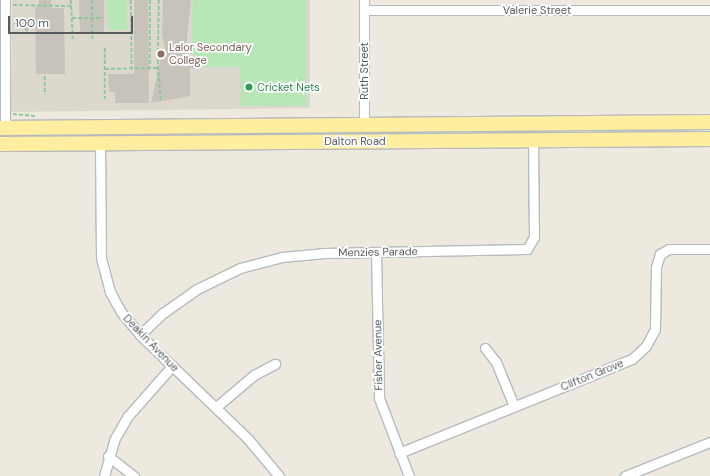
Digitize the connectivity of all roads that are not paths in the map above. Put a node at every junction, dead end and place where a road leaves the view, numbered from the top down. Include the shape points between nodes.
1 (5, 0) edge
2 (364, 0) edge
3 (364, 10) junction
4 (710, 10) edge
5 (710, 122) edge
6 (364, 125) junction
7 (100, 127) junction
8 (2, 128) edge
9 (710, 138) edge
10 (364, 141) junction
11 (533, 141) junction
12 (100, 143) junction
13 (0, 144) edge
14 (710, 249) edge
15 (376, 252) junction
16 (140, 335) junction
17 (485, 348) dead end
18 (275, 364) dead end
19 (172, 366) junction
20 (514, 406) junction
21 (216, 407) junction
22 (710, 442) edge
23 (399, 453) junction
24 (108, 456) junction
25 (642, 473) edge
26 (104, 476) edge
27 (134, 476) edge
28 (279, 476) edge
29 (409, 476) edge
30 (625, 476) edge

1 - 8 street
2 - 3 street, Ruth Street
3 - 4 street, Valerie Street
3 - 6 street, Ruth Street
5 - 6 main road, Dalton Road
6 - 7 main road, Dalton Road
6 - 10 main road, Ruth Street
7 - 8 main road, Dalton Road
7 - 12 main road, Deakin Avenue
9 - 11 main road, Dalton Road
10 - 11 main road, Dalton Road
10 - 12 main road, Dalton Road
11 - 15 street, Menzies Parade via 534,237 527,249
12 - 13 main road, Dalton Road
12 - 16 street, Deakin Avenue via 100,243 105,277 121,312
14 - 20 street, Clifton Grove via 669,250 660,254 656,266 655,329 638,354
15 - 16 street, Menzies Parade via 305,254 240,268 182,299
15 - 23 street, Fisher Avenue via 377,386 382,409
16 - 19 street, Deakin Avenue
17 - 20 street via 496,362
18 - 21 street via 254,375
19 - 21 street, Deakin Avenue
19 - 24 street via 128,416
20 - 23 street, Clifton Grove
21 - 28 street, Deakin Avenue via 248,438
22 - 25 street
23 - 29 street, Fisher Avenue
24 - 26 street
24 - 27 street
25 - 30 street

